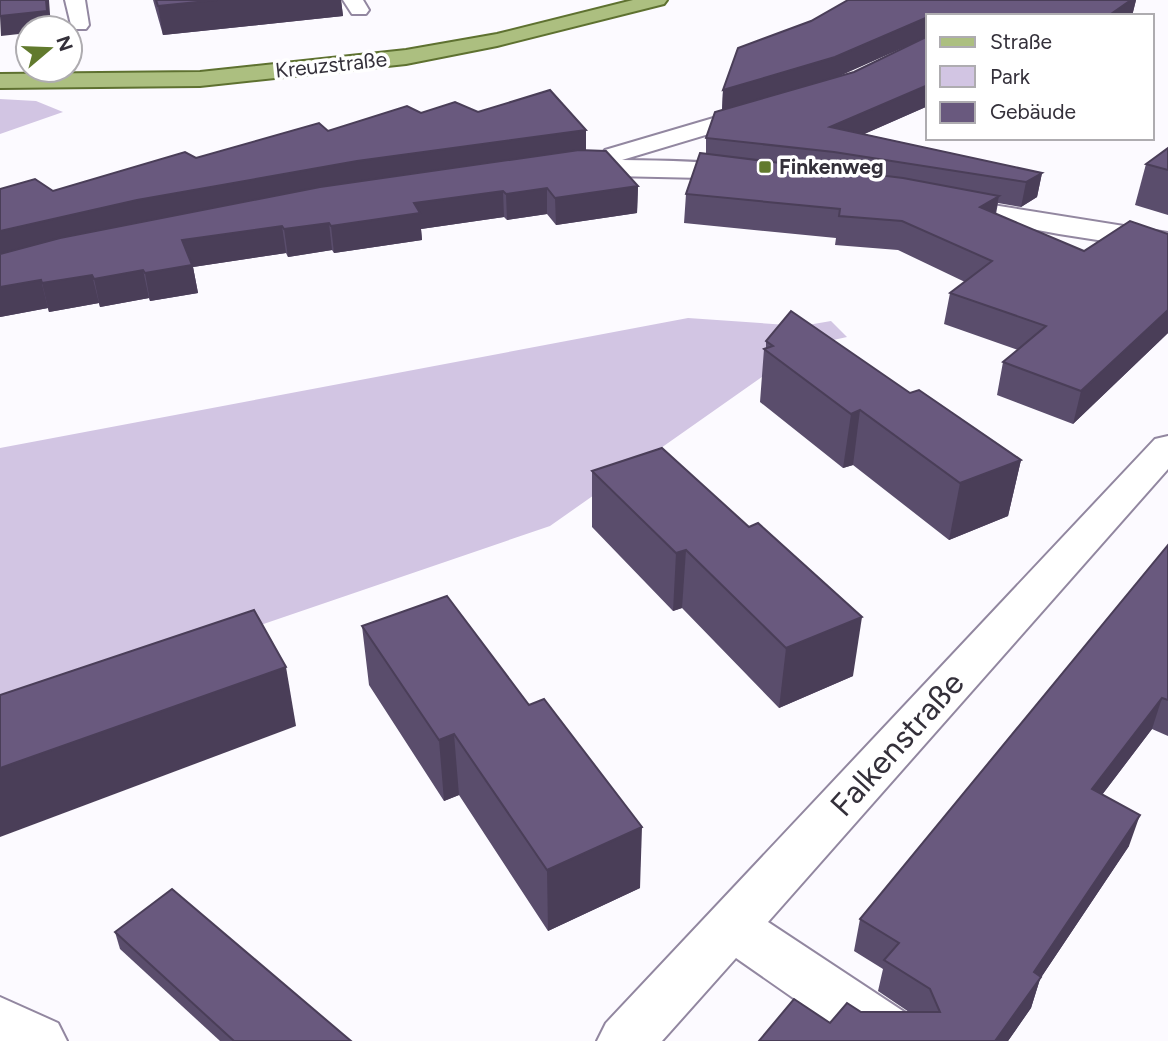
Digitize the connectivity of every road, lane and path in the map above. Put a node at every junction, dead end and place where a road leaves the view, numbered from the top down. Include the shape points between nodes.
1 (657, 0) edge
2 (0, 80) edge
3 (778, 106) edge
4 (677, 138) junction
5 (579, 165) junction
6 (543, 170) edge
7 (703, 170) junction
8 (768, 179) edge
9 (926, 201) edge
10 (1168, 242) edge
11 (1168, 447) edge
12 (731, 926) junction
13 (626, 1041) edge
14 (901, 1041) edge

1 - 2 main road, Kreuzstraße via 498,40 406,57 200,79
3 - 4 street
4 - 5 street
4 - 7 street
5 - 6 street
5 - 7 street
7 - 8 street
9 - 10 street
11 - 12 street, Falkenstraße
12 - 13 street, Falkenstraße
12 - 14 street

